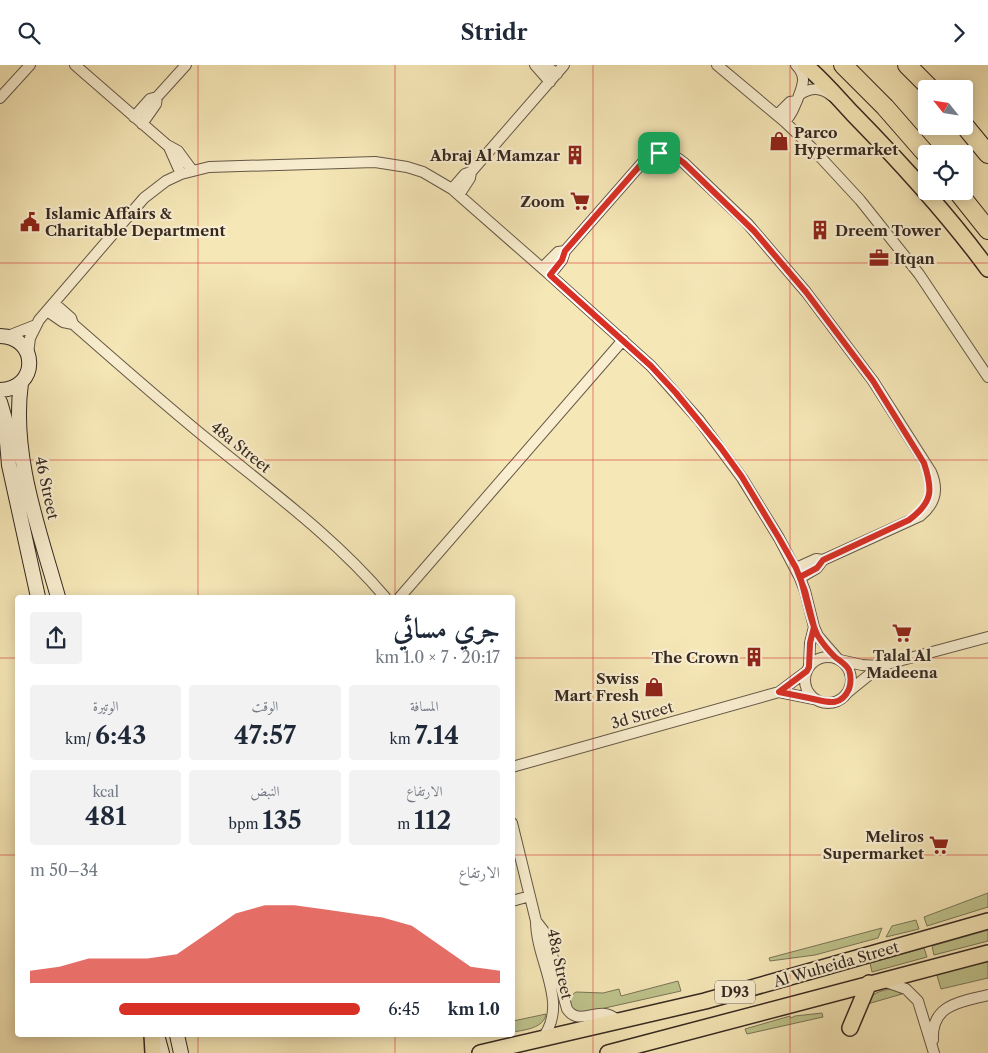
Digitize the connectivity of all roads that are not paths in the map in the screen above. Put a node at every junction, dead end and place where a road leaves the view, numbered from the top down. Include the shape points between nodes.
1 (30, 65) edge
2 (75, 65) edge
3 (186, 65) edge
4 (535, 65) edge
5 (545, 65) edge
6 (564, 65) edge
7 (717, 65) edge
8 (796, 65) edge
9 (805, 65) edge
10 (843, 65) edge
11 (907, 65) edge
12 (553, 78) junction
13 (922, 80) edge
14 (0, 98) edge
15 (798, 98) junction
16 (852, 113) junction
17 (781, 118) junction
18 (138, 120) junction
19 (972, 135) edge
20 (918, 145) edge
21 (988, 154) edge
22 (186, 172) junction
23 (456, 192) junction
24 (965, 200) edge
25 (988, 229) edge
26 (988, 269) edge
27 (546, 271) junction
28 (51, 307) junction
29 (36, 325) junction
30 (4, 336) edge
31 (623, 341) junction
32 (28, 355) junction
33 (988, 377) edge
34 (21, 383) junction
35 (0, 390) edge
36 (0, 402) edge
37 (798, 573) junction
38 (38, 595) edge
39 (57, 595) edge
40 (383, 595) edge
41 (402, 595) edge
42 (814, 627) junction
43 (988, 637) edge
44 (839, 660) junction
45 (880, 666) junction
46 (808, 669) junction
47 (779, 692) junction
48 (847, 693) junction
49 (814, 699) junction
50 (515, 766) edge
51 (515, 835) edge
52 (530, 897) junction
53 (515, 900) edge
54 (536, 921) junction
55 (988, 921) edge
56 (988, 953) edge
57 (874, 982) junction
58 (988, 995) edge
59 (620, 1021) junction
60 (850, 1028) dead end
61 (152, 1037) edge
62 (158, 1037) edge
63 (177, 1037) edge
64 (541, 1040) junction
65 (153, 1053) edge
66 (162, 1053) edge
67 (181, 1053) edge
68 (480, 1053) edge
69 (608, 1053) edge
70 (934, 1053) edge

1 - 14 street
2 - 18 street
3 - 18 street via 157,97 154,107
4 - 12 street
5 - 12 street
6 - 12 street
7 - 17 street
8 - 15 street via 804,81
9 - 16 main road
10 - 20 highway
11 - 13 highway
12 - 23 street via 471,172 465,174
15 - 16 street via 806,91 819,89
15 - 17 street via 790,103
16 - 26 main road via 917,182
17 - 33 street via 836,173 884,228
18 - 22 street via 169,147
19 - 21 highway
22 - 23 street via 208,167 375,162 408,167 438,179
22 - 28 street via 153,189 144,198
23 - 27 street
24 - 25 highway
27 - 31 street
27 - 37 street via 562,260 565,251 643,162 659,153 669,153 750,227 806,292 873,381 924,463 931,485 925,505 909,520 823,560 816,559
28 - 29 street
28 - 40 street, 48a Street via 63,322 73,325 327,537
29 - 30 street
29 - 32 street
30 - 32 street via 21,343
31 - 37 street via 676,393 721,448 761,508
31 - 41 street
32 - 34 street, 46 Street via 29,370
34 - 35 street
34 - 39 street, 46 Street via 18,413 24,462
36 - 38 street, 46 Street via 6,419 9,465
37 - 42 street
42 - 44 street
42 - 46 street
43 - 45 street
44 - 45 street
44 - 46 street via 825,657
44 - 48 street via 849,671 851,679
45 - 48 street
46 - 47 street, 3d Street
46 - 49 street via 806,686
47 - 49 street, 3d Street
47 - 50 street, 3d Street
48 - 49 street via 828,703
51 - 52 street, 48a Street
52 - 53 street
52 - 54 street, 48a Street
54 - 59 street, 48a Street via 548,940 569,1013 581,1018 606,1014
54 - 64 street, 48a Street via 554,1003 550,1026
55 - 59 main road, Al Wuheida Street / D93 via 705,1001
56 - 57 main road, Al Wuheida Street / D93
57 - 60 main road
57 - 69 main road, Al Wuheida Street / D93
57 - 70 street via 898,985 913,994
58 - 70 street via 942,1011 932,1030
59 - 64 main road, Al Wuheida Street / D93
61 - 65 main road
62 - 66 street
63 - 67 street
64 - 68 main road, Al Wuheida Street / D93

